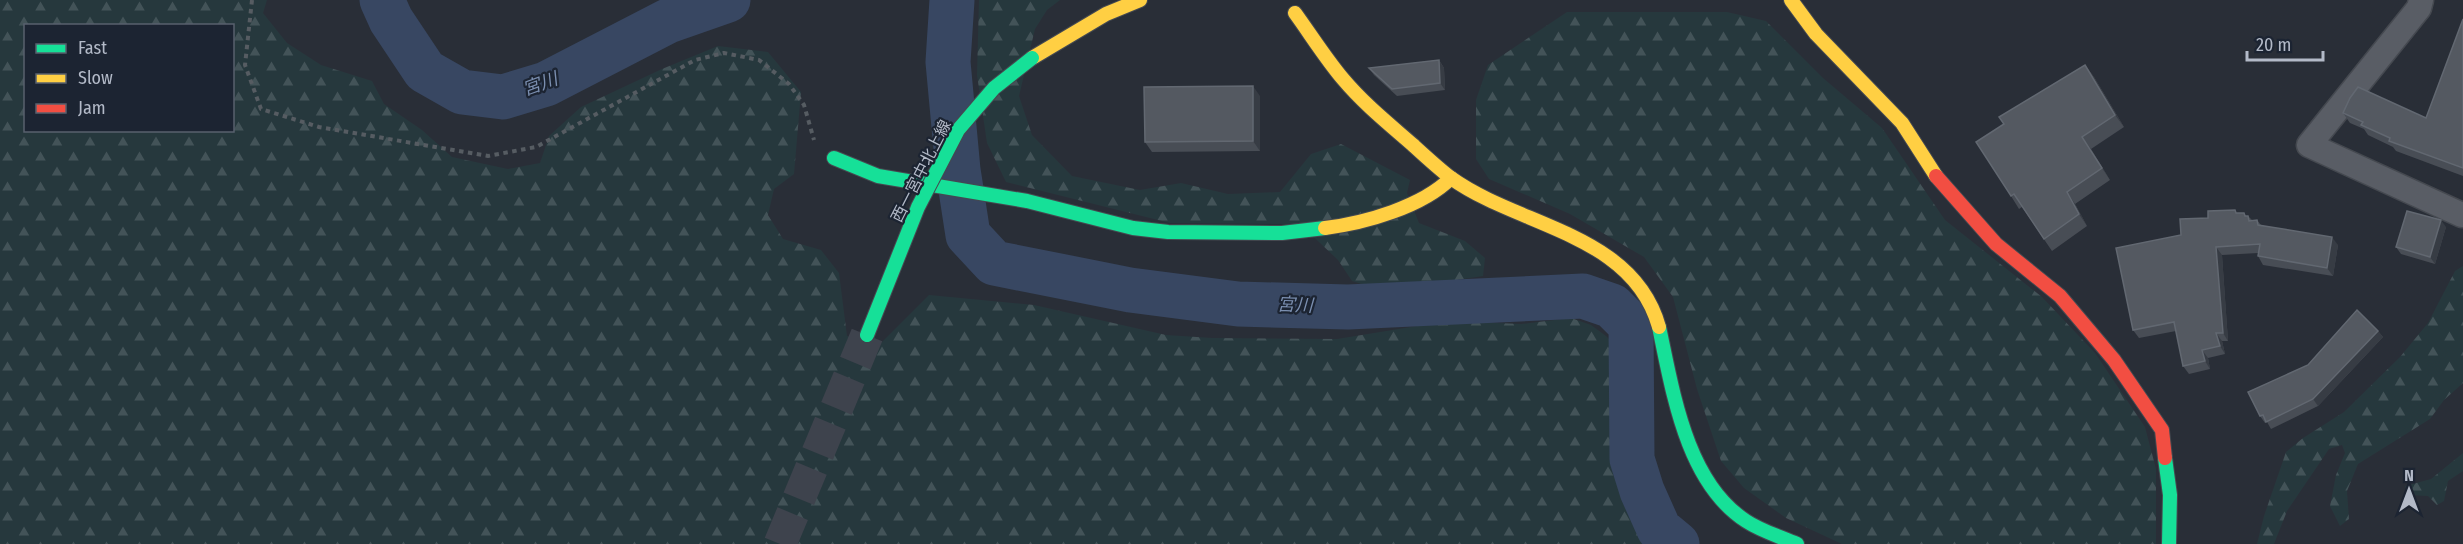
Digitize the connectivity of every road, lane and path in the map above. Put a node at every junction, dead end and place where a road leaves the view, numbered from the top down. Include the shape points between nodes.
1 (252, 0) edge
2 (1140, 0) edge
3 (1791, 0) edge
4 (2421, 0) edge
5 (1295, 13) dead end
6 (834, 158) joint
7 (1451, 178) junction
8 (2462, 215) edge
9 (867, 335) tunnel mouth
10 (1797, 544) edge
11 (2169, 544) edge

1 - 6 path via 245,65 261,109 319,127 488,156 536,147 695,60 724,53 759,60 789,84 804,105 815,144
2 - 9 street, 西一宮中北上線, bridge via 1032,58 994,88 958,130 918,207
3 - 11 street via 1816,34 1902,123 1936,176 1996,244 2060,296 2114,360 2162,430 2170,495
4 - 8 street via 2419,8 2309,145
5 - 7 street via 1342,78 1370,108
6 - 7 street via 878,176 1027,201 1133,228 1168,232 1334,228 1382,216 1440,189
7 - 10 street via 1585,242 1623,269 1644,294 1658,324 1680,421 1702,471 1717,494 1746,521

